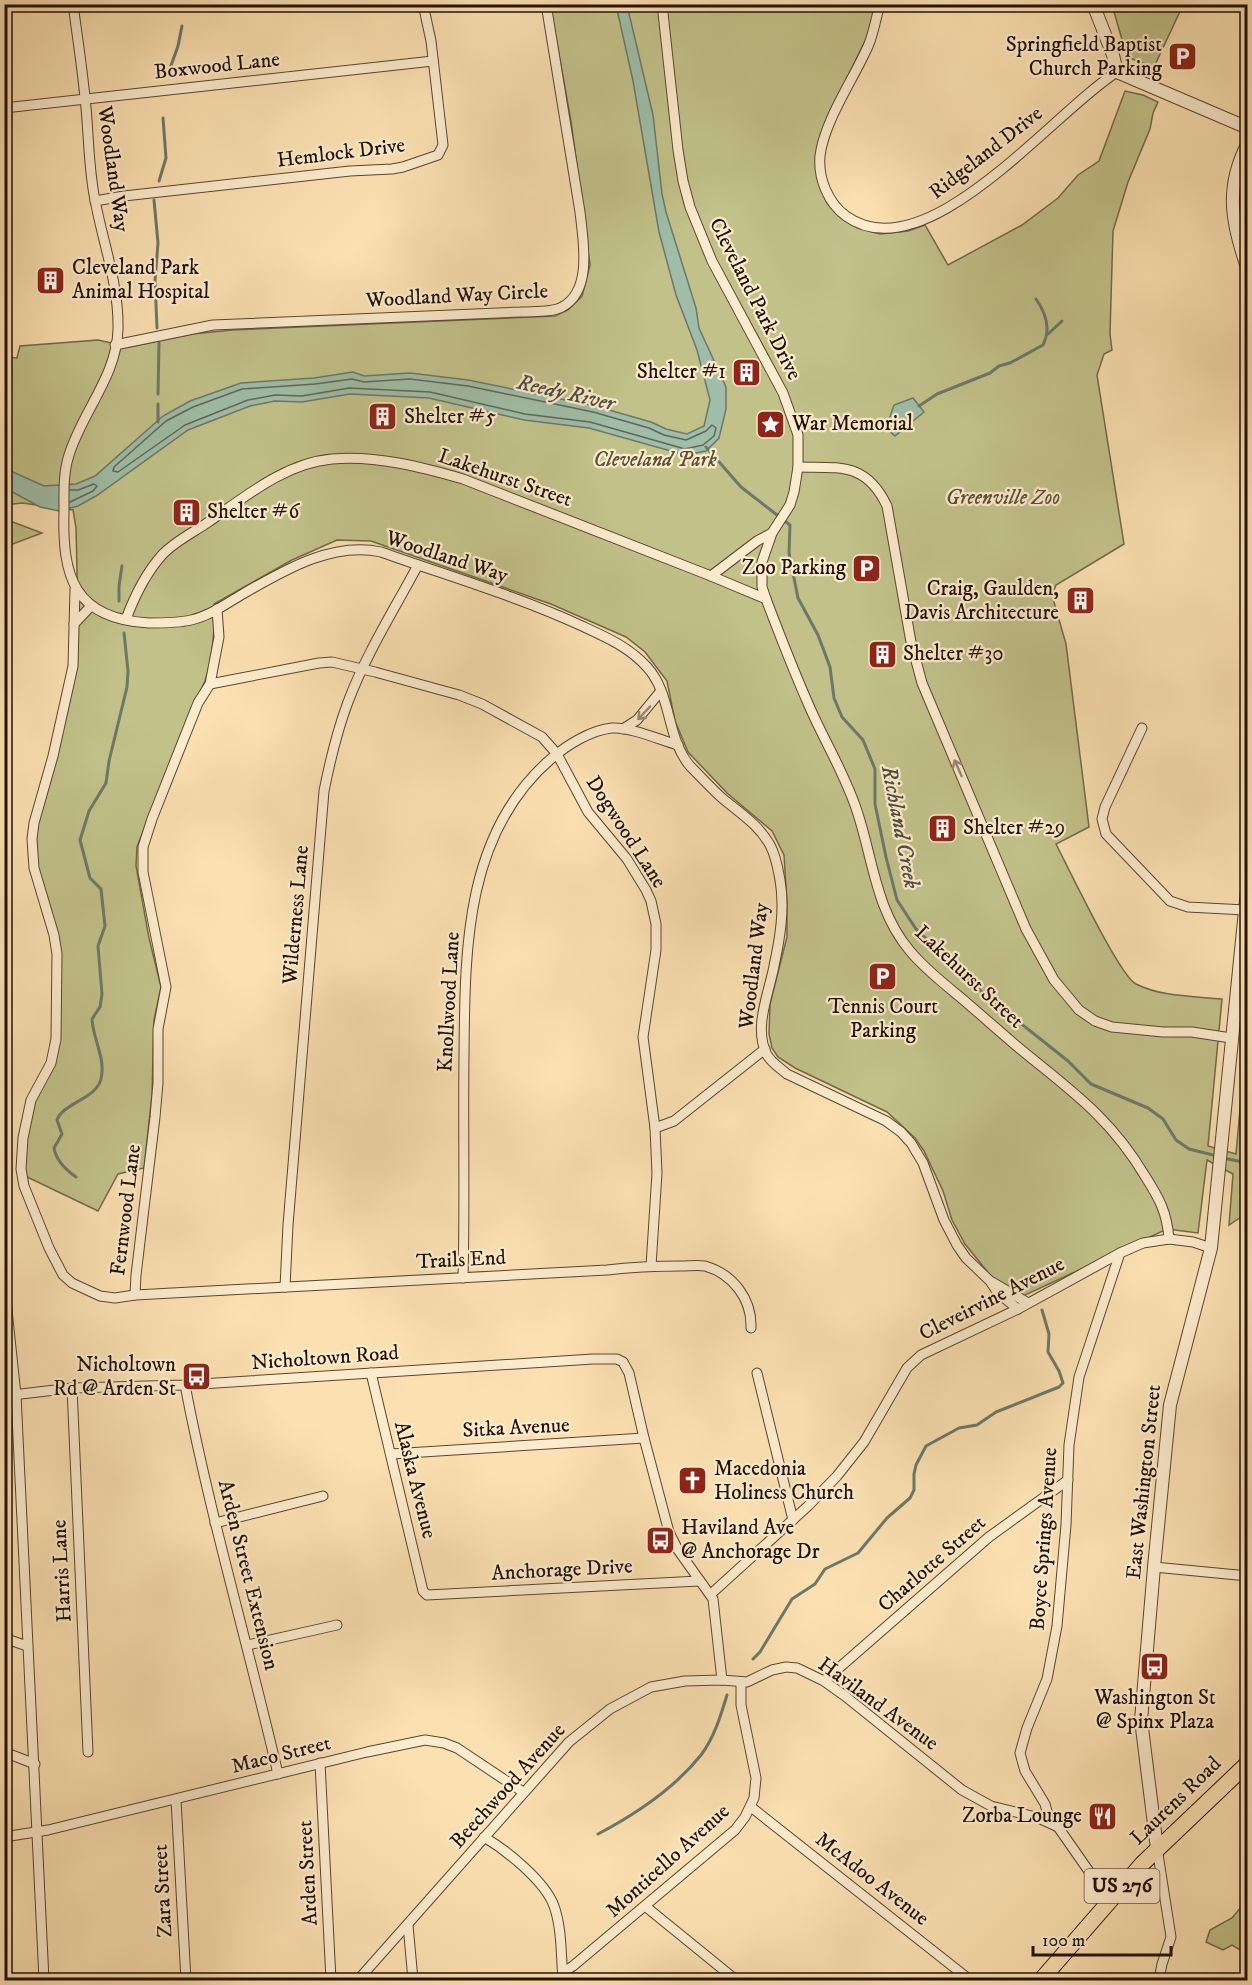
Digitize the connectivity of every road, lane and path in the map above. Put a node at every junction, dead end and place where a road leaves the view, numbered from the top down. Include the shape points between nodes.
1 (73, 4) edge
2 (423, 4) edge
3 (546, 4) edge
4 (662, 4) edge
5 (880, 4) edge
6 (1093, 4) edge
7 (433, 60) junction
8 (1117, 72) junction
9 (85, 99) junction
10 (4, 108) edge
11 (1248, 128) edge
12 (1248, 143) edge
13 (95, 201) junction
14 (1248, 270) edge
15 (115, 345) junction
16 (798, 467) junction
17 (774, 529) junction
18 (418, 565) junction
19 (711, 576) junction
20 (75, 589) junction
21 (766, 599) junction
22 (91, 606) junction
23 (217, 609) junction
24 (126, 619) junction
25 (74, 624) junction
26 (363, 669) junction
27 (210, 684) junction
28 (660, 692) junction
29 (1142, 728) dead end
30 (623, 729) junction
31 (678, 745) junction
32 (557, 754) junction
33 (1248, 881) edge
34 (1245, 910) junction
35 (1232, 1038) junction
36 (765, 1049) junction
37 (655, 1128) junction
38 (1169, 1239) junction
39 (1211, 1248) junction
40 (1120, 1253) junction
41 (651, 1266) junction
42 (463, 1278) junction
43 (990, 1281) junction
44 (4, 1282) edge
45 (285, 1287) junction
46 (135, 1295) junction
47 (1028, 1303) junction
48 (1018, 1308) junction
49 (751, 1328) dead end
50 (371, 1373) junction
51 (757, 1373) dead end
52 (186, 1385) junction
53 (72, 1388) junction
54 (16, 1395) junction
55 (4, 1396) edge
56 (644, 1438) junction
57 (391, 1454) junction
58 (1068, 1480) junction
59 (323, 1497) dead end
60 (793, 1520) junction
61 (215, 1523) junction
62 (1154, 1567) junction
63 (1248, 1576) edge
64 (699, 1581) junction
65 (711, 1594) junction
66 (427, 1595) joint
67 (337, 1625) dead end
68 (4, 1638) edge
69 (248, 1645) junction
70 (27, 1646) junction
71 (722, 1680) junction
72 (824, 1681) junction
73 (741, 1683) junction
74 (4, 1752) edge
75 (88, 1752) dead end
76 (320, 1763) junction
77 (1248, 1763) edge
78 (35, 1764) junction
79 (278, 1774) junction
80 (523, 1792) junction
81 (176, 1800) junction
82 (751, 1807) junction
83 (1050, 1822) junction
84 (36, 1831) junction
85 (4, 1837) edge
86 (484, 1837) junction
87 (1157, 1848) junction
88 (1109, 1900) junction
89 (645, 1906) junction
90 (408, 1925) junction
91 (563, 1976) edge
92 (44, 1980) edge
93 (186, 1980) edge
94 (331, 1980) edge
95 (358, 1980) edge
96 (414, 1980) edge
97 (736, 1980) edge
98 (970, 1980) edge
99 (1041, 1980) edge
100 (1159, 1980) edge

1 - 9 street, Woodland Way
2 - 7 street, Hemlock Drive
3 - 15 street, Woodland Way Circle via 583,238 581,282 567,304 554,310 213,325
4 - 16 street, Cleveland Park Drive via 682,182 712,261 790,409 798,435
5 - 8 street, Ridgeland Drive via 869,42 822,145 820,164 832,202 847,218 871,228 908,226 949,207
6 - 8 street
7 - 9 street, Boxwood Lane
7 - 13 street, Hemlock Drive via 443,145 438,155 392,169
8 - 11 street
9 - 10 street, Boxwood Lane
9 - 13 street, Woodland Way
12 - 14 street via 1237,168 1232,205
13 - 15 street, Woodland Way via 116,296
15 - 20 street, Woodland Way via 105,379 68,456 66,561
16 - 17 street, Cleveland Park Drive via 794,492
35 -> 16 street via 1112,1027 1095,1021 1065,995 1026,929 929,704 916,665 887,506 876,487 854,470
17 - 19 street
17 - 21 street, Lakehurst Street via 762,568
18 - 23 street, Woodland Way via 374,551 336,551 290,569
18 - 26 street, Wilderness Lane
18 - 28 street, Woodland Way via 549,611 617,643 648,668
19 - 21 street, Lakehurst Street
19 - 24 street, Lakehurst Street via 463,479 375,460 334,459 286,472 177,542 144,578
20 - 22 street, Woodland Way
20 - 25 street, Fernwood Lane
21 - 38 street, Lakehurst Street via 806,700 856,808 888,920 911,953 1109,1125 1159,1200 1168,1222
22 - 24 street, Woodland Way
22 - 25 street
23 - 24 street, Woodland Way via 178,622
23 - 27 street, Fernwood Lane via 219,638
25 - 46 street, Fernwood Lane via 73,666 32,839 34,868 57,954 56,1039 51,1063 31,1100 21,1169 24,1186 63,1275 100,1296
26 - 27 street, Dogwood Lane via 319,663
26 - 32 street, Dogwood Lane via 482,704 542,737
26 - 45 street, Wilderness Lane via 340,724 324,791
27 - 46 street, Fernwood Lane via 198,704 143,847 144,881 166,987 158,1029 158,1083
28 -> 30 street via 637,720
28 - 31 street, Woodland Way
29 - 34 street via 1105,807 1102,819 1106,834 1170,901 1188,907
30 - 31 street, Knollwood Lane
30 - 32 street, Knollwood Lane via 596,733
31 - 36 street, Woodland Way via 706,783 759,830 775,857 781,920 764,1003
32 - 37 street, Dogwood Lane via 588,812 638,875 654,911 656,950 643,1037
32 - 42 street, Knollwood Lane via 536,772 498,826 483,864 469,931 465,965
33 - 34 street, East Washington Street
34 - 35 street, East Washington Street
35 - 39 street, East Washington Street
36 - 37 street via 674,1121
36 - 43 street, Woodland Way via 787,1074 886,1121 901,1132 923,1163 957,1245
37 - 41 street, Dogwood Lane via 657,1173
38 - 39 street, Cleveirvine Avenue
38 - 40 street, Cleveirvine Avenue via 1143,1243
39 - 62 street, East Washington Street via 1170,1405
40 - 47 street, Cleveirvine Avenue
40 - 58 street, Boyce Springs Avenue via 1079,1377
41 - 42 street, Trails End
41 - 49 street, Trails End via 704,1266 726,1277 746,1301
42 - 45 street, Trails End
43 - 47 street, Woodland Way
43 - 48 street, Woodland Way via 998,1293
44 - 54 street
45 - 46 street, Trails End
47 - 48 street, Cleveirvine Avenue
48 - 60 street, Cleveirvine Avenue via 914,1361 855,1455
50 - 52 street, Nicholtown Road
50 - 56 street, Nicholtown Road via 617,1359 629,1373
50 - 57 street, Alaska Avenue
51 - 60 street
52 - 53 street, Nicholtown Road
52 - 61 street, Arden Street Extension
53 - 54 street, Nicholtown Road
53 - 75 street, Harris Lane
54 - 55 street, Nicholtown Road
54 - 70 street
56 - 57 street, Sitka Avenue
56 - 64 street via 669,1532
57 - 66 street, Alaska Avenue
58 - 72 street, Charlotte Street via 989,1537
58 - 83 street, Boyce Springs Avenue via 1060,1601 1049,1671 1020,1753
59 - 61 street
60 - 65 street, Cleveirvine Avenue
61 - 69 street, Arden Street Extension
62 - 63 street
62 - 87 street, East Washington Street via 1141,1720
64 - 65 street
64 - 66 street, Anchorage Drive
65 - 71 street
67 - 69 street
68 - 70 street
69 - 79 street, Arden Street Extension
70 - 78 street
71 - 73 street, Haviland Avenue
71 - 80 street, Beechwood Avenue via 668,1683 624,1701 568,1742
72 - 73 street, Haviland Avenue via 786,1667
72 - 83 street, Haviland Avenue via 962,1790 991,1806
73 - 82 street, Monticello Avenue via 741,1706 756,1778
74 - 78 street
76 - 79 street, Maco Street
76 - 80 street, Maco Street via 417,1741 433,1741 457,1748
76 - 94 street, Arden Street
77 - 87 main road, Laurens Road / US 276
78 - 84 street
79 - 81 street, Maco Street
80 - 86 street, Beechwood Avenue
81 - 84 street, Maco Street
81 - 93 street, Zara Street
82 - 89 street, Monticello Avenue via 735,1830
82 - 98 street, McAdoo Avenue
83 - 88 street, Haviland Avenue via 1062,1831
84 - 85 street, Maco Street
84 - 92 street
86 - 90 street, Beechwood Avenue
86 - 91 street via 509,1855 550,1898 559,1932
87 - 88 main road, Laurens Road / US 276
87 - 100 street, East Washington Street via 1171,1937
88 - 99 main road, Laurens Road / US 276
89 - 91 street, Monticello Avenue
89 - 97 street
90 - 95 street, Beechwood Avenue
90 - 96 street

